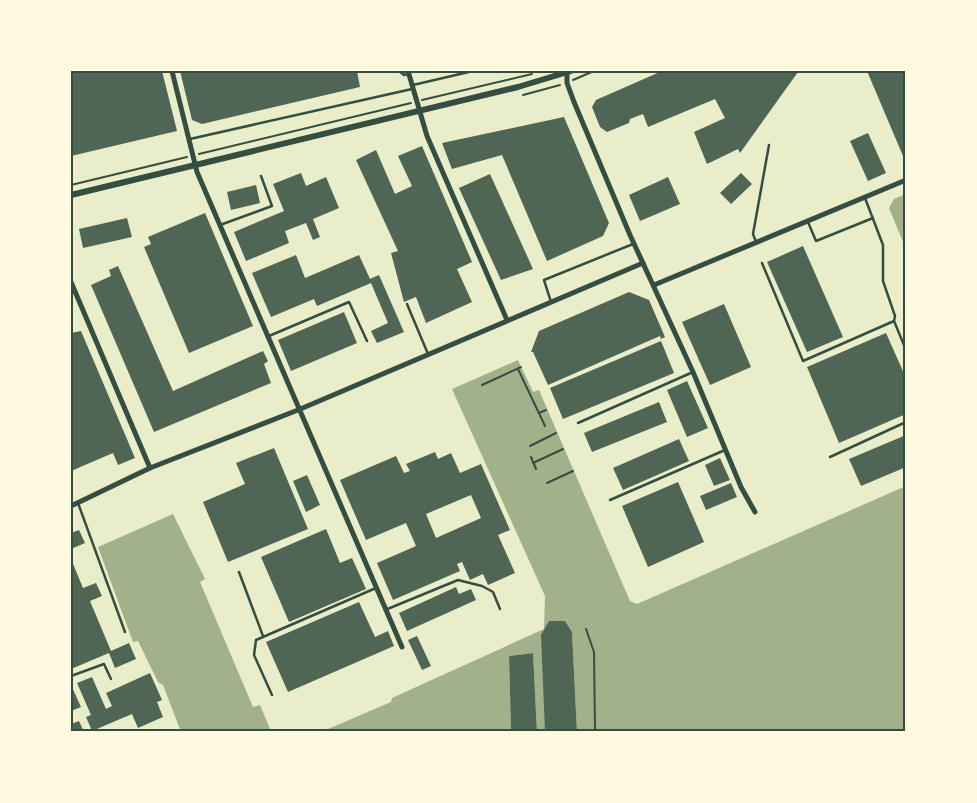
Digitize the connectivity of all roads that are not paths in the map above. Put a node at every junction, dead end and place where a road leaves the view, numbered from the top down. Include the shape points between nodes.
1 (172, 71) edge
2 (399, 71) edge
3 (472, 71) edge
4 (568, 72) edge
5 (408, 73) edge
6 (412, 87) junction
7 (419, 110) junction
8 (188, 139) junction
9 (768, 145) dead end
10 (195, 165) junction
11 (261, 176) dead end
12 (906, 180) edge
13 (71, 195) edge
14 (865, 198) junction
15 (873, 218) junction
16 (808, 222) junction
17 (220, 225) junction
18 (634, 243) junction
19 (757, 243) junction
20 (643, 262) junction
21 (762, 263) dead end
22 (71, 282) edge
23 (654, 285) junction
24 (551, 302) junction
25 (407, 304) dead end
26 (507, 320) junction
27 (894, 321) junction
28 (268, 336) junction
29 (367, 341) dead end
30 (906, 350) edge
31 (428, 354) junction
32 (693, 372) junction
33 (298, 410) junction
34 (906, 422) edge
35 (578, 423) dead end
36 (725, 450) junction
37 (830, 457) dead end
38 (150, 468) junction
39 (610, 500) dead end
40 (78, 503) junction
41 (71, 506) edge
42 (755, 512) dead end
43 (239, 572) dead end
44 (376, 588) junction
45 (500, 608) dead end
46 (385, 610) junction
47 (125, 632) dead end
48 (263, 636) junction
49 (402, 647) dead end
50 (71, 676) edge
51 (111, 679) dead end
52 (272, 695) dead end

1 - 8 street
2 - 5 lane via 404,75
3 - 6 lane
4 - 7 street
4 - 18 street via 567,83 574,102
5 - 6 street
6 - 7 street
6 - 8 lane
7 - 10 street
7 - 26 street via 427,136
8 - 10 street
9 - 19 lane via 753,234
10 - 13 street
10 - 17 street
11 - 17 lane via 272,206
12 - 14 street
14 - 15 lane
14 - 16 street
15 - 16 lane via 816,241
15 - 27 lane via 883,245 883,281
16 - 19 street
17 - 28 street
18 - 20 street
18 - 24 lane via 544,280
19 - 23 street
20 - 23 street
20 - 24 street
21 - 27 lane via 803,362
22 - 38 street
23 - 32 street
24 - 26 street
25 - 31 lane
26 - 31 street
27 - 30 lane
28 - 29 lane via 349,302
28 - 33 street
31 - 33 street
32 - 35 lane
32 - 36 street
33 - 38 street
33 - 44 street
34 - 37 lane
36 - 39 lane
36 - 42 street
38 - 40 street
40 - 41 street
40 - 47 lane
43 - 48 lane
44 - 46 street
44 - 48 lane
45 - 46 lane via 493,592 458,580
46 - 49 street
48 - 52 lane via 254,642 254,655
50 - 51 lane via 104,664

